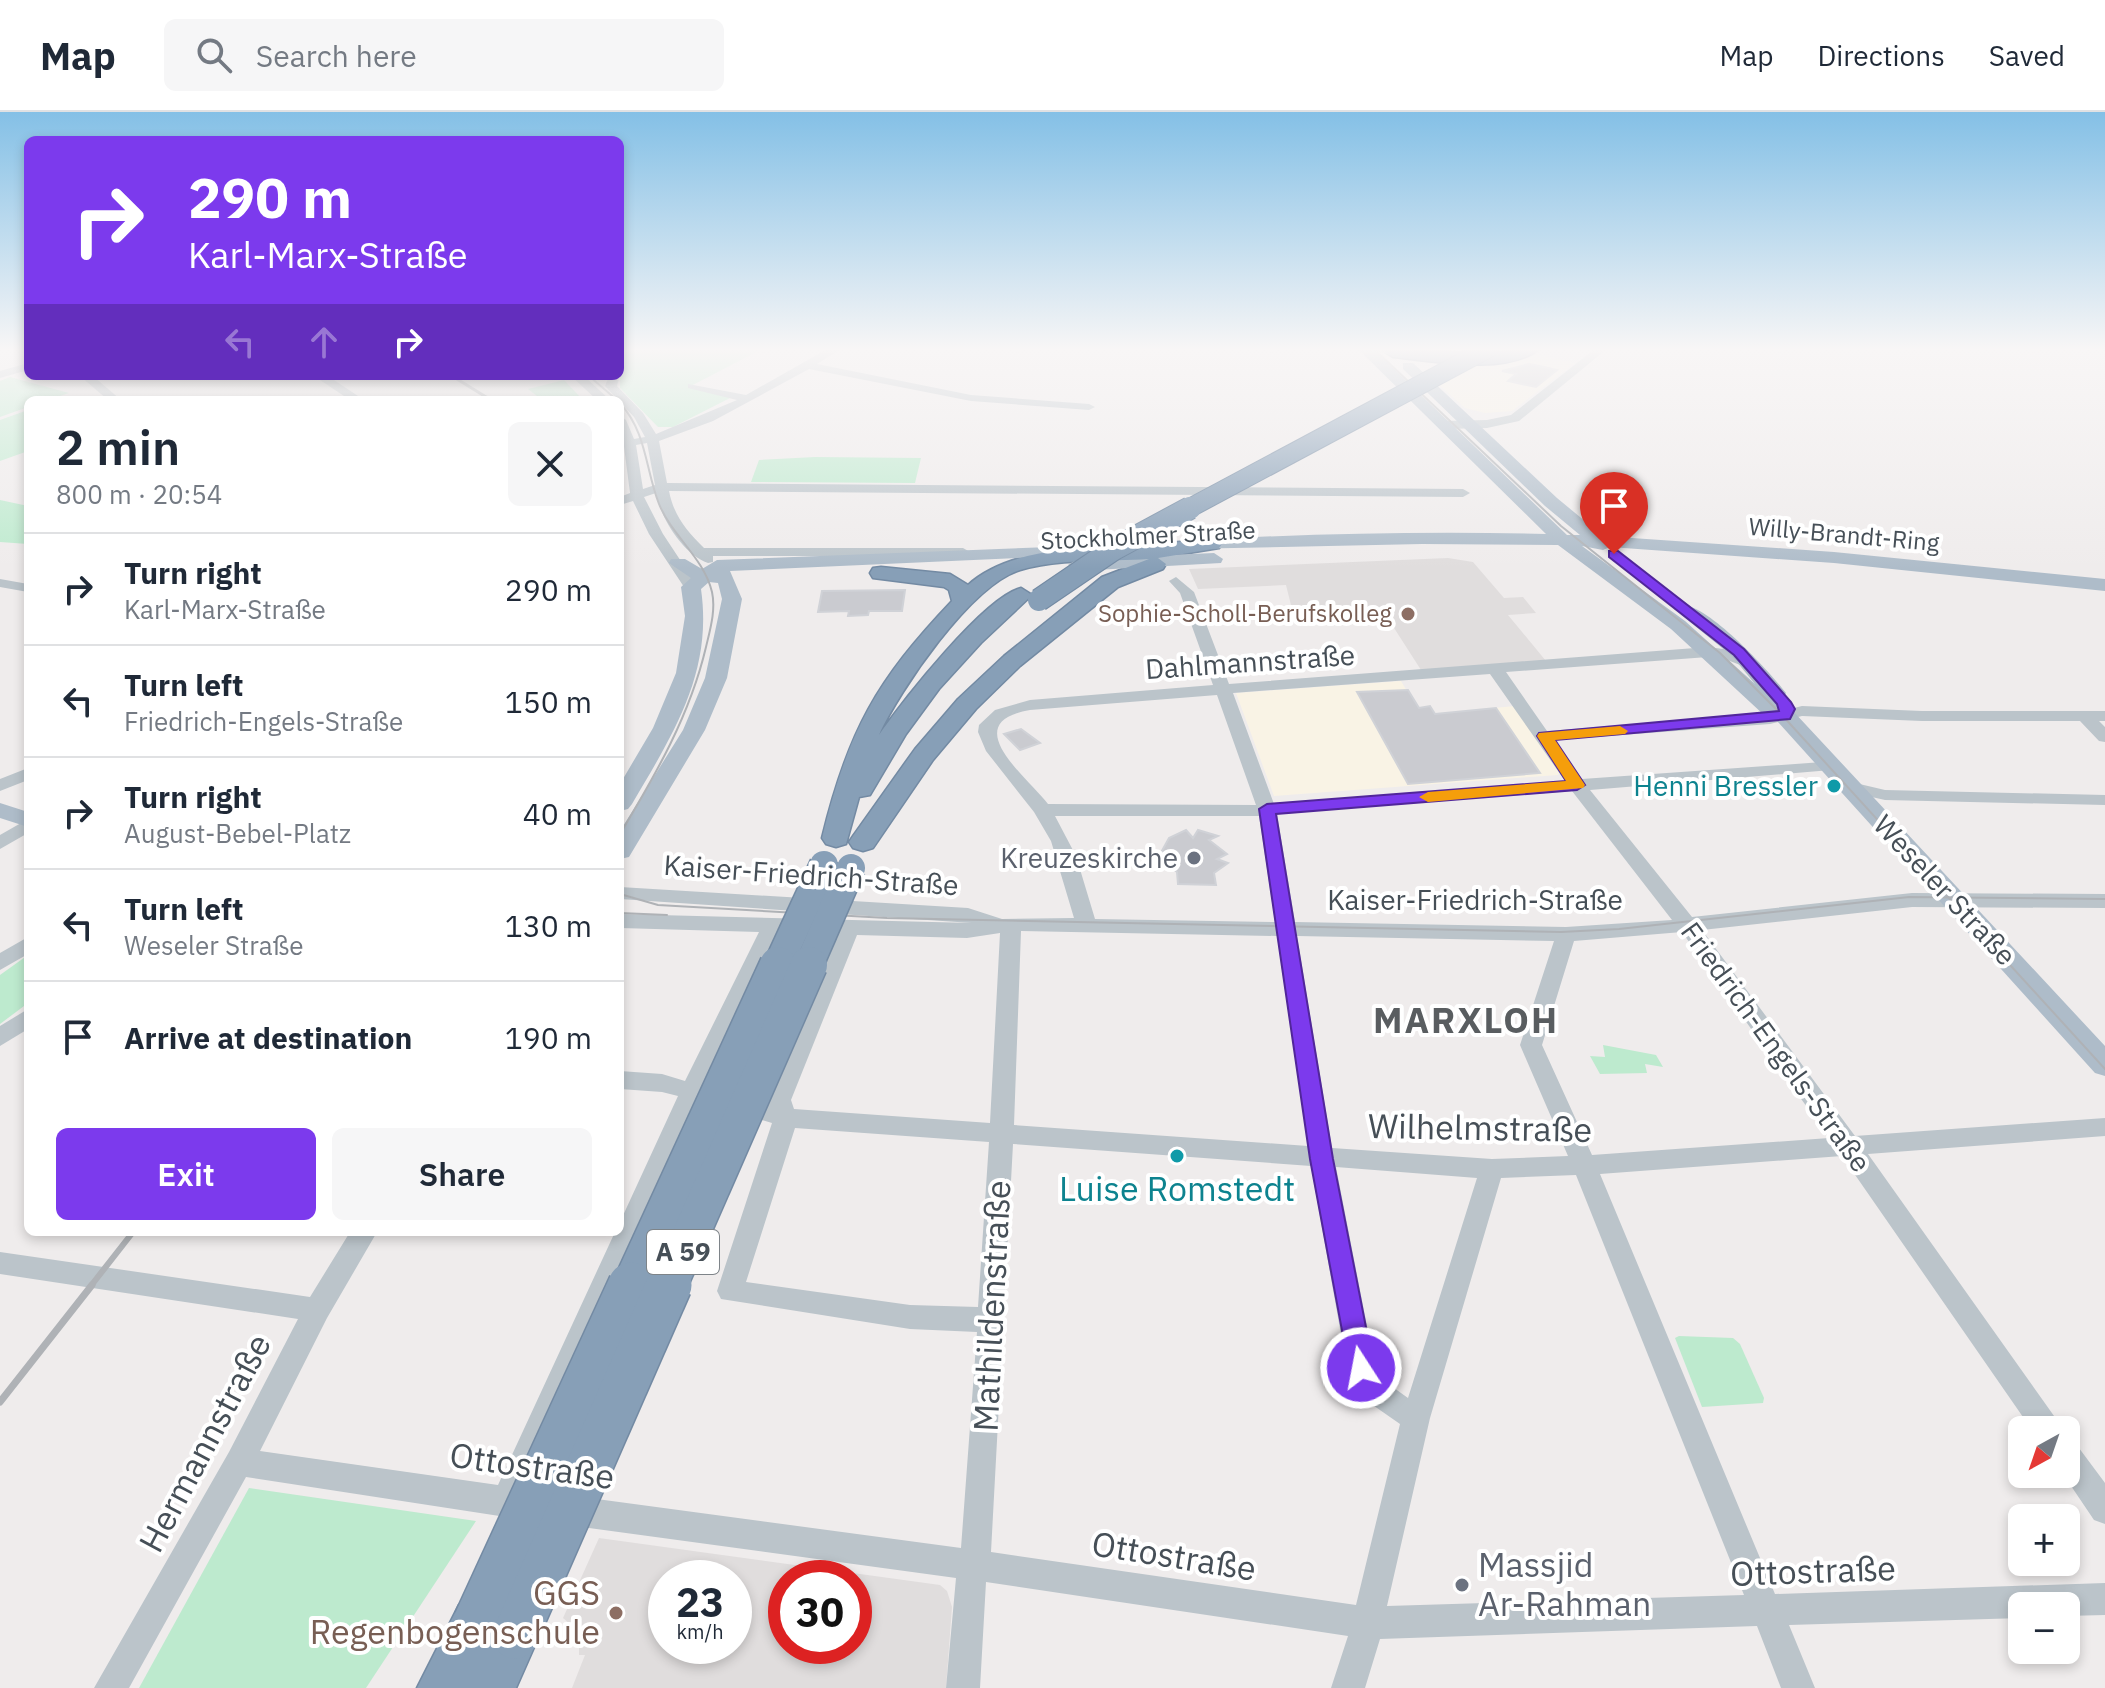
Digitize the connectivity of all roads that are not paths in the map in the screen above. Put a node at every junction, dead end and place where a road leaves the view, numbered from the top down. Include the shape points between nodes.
1 (643, 422) edge
2 (701, 422) edge
3 (1329, 422) edge
4 (1352, 422) edge
5 (1441, 422) edge
6 (1470, 422) edge
7 (1498, 422) edge
8 (1473, 424) junction
9 (1445, 425) junction
10 (624, 429) edge
11 (653, 440) junction
12 (630, 443) junction
13 (661, 488) junction
14 (1463, 493) dead end
15 (637, 496) junction
16 (624, 500) edge
17 (1524, 505) junction
18 (1487, 539) junction
19 (1212, 544) junction
20 (1587, 547) junction
21 (699, 552) junction
22 (977, 554) junction
23 (678, 563) joint
24 (1043, 564) junction
25 (1005, 568) junction
26 (1173, 571) junction
27 (881, 573) junction
28 (709, 577) junction
29 (0, 583) edge
30 (2105, 585) edge
31 (24, 587) edge
32 (2105, 592) edge
33 (1030, 597) junction
34 (963, 602) junction
35 (1066, 617) junction
36 (1732, 646) junction
37 (1703, 648) junction
38 (1748, 663) junction
39 (1495, 669) junction
40 (1225, 690) junction
41 (1785, 716) junction
42 (2085, 716) junction
43 (2105, 716) edge
44 (1545, 736) junction
45 (2105, 737) edge
46 (1831, 765) junction
47 (24, 775) edge
48 (1577, 785) junction
49 (0, 786) edge
50 (1851, 787) junction
51 (624, 797) edge
52 (2105, 800) edge
53 (1267, 809) junction
54 (0, 810) edge
55 (1043, 810) junction
56 (24, 821) edge
57 (24, 826) edge
58 (0, 843) edge
59 (624, 844) edge
60 (844, 853) junction
61 (624, 893) edge
62 (1953, 899) junction
63 (2105, 901) edge
64 (624, 921) edge
65 (1004, 924) junction
66 (1086, 925) junction
67 (1687, 925) junction
68 (772, 926) junction
69 (849, 928) junction
70 (1284, 928) junction
71 (1566, 934) junction
72 (24, 947) edge
73 (0, 963) edge
74 (728, 1017) junction
75 (24, 1020) edge
76 (806, 1031) junction
77 (0, 1038) edge
78 (2105, 1065) edge
79 (624, 1080) edge
80 (692, 1091) junction
81 (786, 1118) junction
82 (2105, 1127) edge
83 (1002, 1132) junction
84 (1848, 1145) junction
85 (1322, 1159) junction
86 (1584, 1165) junction
87 (1492, 1169) junction
88 (362, 1236) edge
89 (0, 1263) edge
90 (317, 1310) junction
91 (991, 1320) junction
92 (2039, 1416) edge
93 (1416, 1418) junction
94 (239, 1462) junction
95 (2080, 1474) edge
96 (506, 1502) junction
97 (2105, 1509) edge
98 (974, 1565) junction
99 (2105, 1599) edge
100 (1766, 1611) junction
101 (1367, 1623) junction
102 (495, 1629) junction
103 (111, 1688) edge
104 (442, 1688) edge
105 (490, 1688) edge
106 (963, 1688) edge
107 (1348, 1688) edge
108 (1798, 1688) edge

1 - 11 street
2 - 11 street
3 - 33 highway, A 59 via 1129,526
4 - 33 highway, A 59, bridge
5 - 9 main road
6 - 8 main road
7 - 8 street
8 - 9 street
8 - 20 main road via 1551,502
9 - 17 main road
10 - 12 street
11 - 12 street
11 - 13 street
12 - 15 street
13 - 14 street
13 - 15 street
13 - 21 street via 677,529
15 - 16 street
15 - 23 street
17 - 18 main road via 1521,525
17 - 20 main road
18 - 19 main road, Stockholmer Straße
18 - 20 main road, Stockholmer Straße
19 - 22 main road, Stockholmer Straße
19 - 24 highway
20 - 26 main road, Stockholmer Straße via 1405,552
20 - 30 main road, Willy-Brandt-Ring via 1829,557
20 - 32 main road, Willy-Brandt-Ring
20 - 36 main road, Weseler Straße
20 - 37 main road, Weseler Straße
21 - 22 street, Stockholmer Straße
21 - 28 street
22 - 24 highway
22 - 28 main road, Stockholmer Straße
23 - 28 main road, Stockholmer Straße
24 - 25 highway
24 - 26 main road, Stockholmer Straße
24 - 35 highway via 1070,575 1080,590
25 - 27 main road, Stockholmer Straße
25 - 34 highway
26 - 35 highway via 1120,575
26 - 40 street via 1187,592
27 - 28 main road, Stockholmer Straße
27 - 34 highway via 950,581 959,587
28 - 51 main road via 686,680
28 - 59 main road via 732,599 716,678 708,701
29 - 31 street
33 - 60 highway, A 59 via 936,706
34 - 60 highway via 915,654 877,709 855,761
35 - 60 highway via 987,683 948,724
36 - 37 street
36 - 38 main road, Weseler Straße
37 - 38 street, Dahlmannstraße
37 - 39 street, Dahlmannstraße
37 - 41 main road, Weseler Straße
38 - 41 main road, Weseler Straße via 1784,702
39 - 40 street, Dahlmannstraße
39 - 44 street, Friedrich-Engels-Straße
40 - 53 street
40 - 55 street, Dahlmannstraße via 1057,702 996,717 988,725 990,748
41 - 42 street via 1821,711
41 - 44 street
41 - 46 main road, Weseler Straße
42 - 43 street
42 - 45 street
44 - 48 street, Friedrich-Engels-Straße
46 - 48 street
46 - 50 main road, Weseler Straße
47 - 49 street
48 - 53 street
48 - 67 street, Friedrich-Engels-Straße
50 - 52 street via 1885,795
50 - 62 main road, Weseler Straße
53 - 55 street
53 - 70 street
54 - 56 main road
55 - 66 street, Dahlmannstraße via 1060,835
57 - 58 street
60 - 102 highway, A 59, bridge
61 - 65 street, Kaiser-Friedrich-Straße via 968,915
62 - 63 street, Kaiser-Friedrich-Straße
62 - 67 street, Kaiser-Friedrich-Straße
62 - 78 main road, Weseler Straße
64 - 68 street, Kaiser-Friedrich-Straße
65 - 66 street, Kaiser-Friedrich-Straße
65 - 69 street, Kaiser-Friedrich-Straße via 967,931
65 - 83 street, Mathildenstraße
66 - 70 street, Kaiser-Friedrich-Straße
67 - 71 street, Kaiser-Friedrich-Straße
67 - 84 street, Friedrich-Engels-Straße
68 - 69 street, Kaiser-Friedrich-Straße
68 - 74 street
69 - 76 street
70 - 71 street, Kaiser-Friedrich-Straße
70 - 85 street
71 - 86 street via 1531,1045
72 - 73 street
74 - 76 street
74 - 80 street
75 - 77 street
76 - 81 street via 779,1100
79 - 80 street, Wilhelmstraße
80 - 81 street, Wilhelmstraße
80 - 96 street
81 - 83 street, Wilhelmstraße
81 - 91 street via 730,1291 910,1317
82 - 84 street, Wilhelmstraße
83 - 85 street, Wilhelmstraße
83 - 91 street, Mathildenstraße
84 - 86 street, Wilhelmstraße
84 - 92 street, Friedrich-Engels-Straße
85 - 87 street, Wilhelmstraße
85 - 93 street via 1361,1368 1381,1398
86 - 87 street, Wilhelmstraße
86 - 100 street
87 - 93 street
88 - 90 street, Hermannstraße
89 - 90 street
90 - 94 street, Hermannstraße
91 - 98 street, Mathildenstraße
93 - 101 street
94 - 96 street, Ottostraße
94 - 103 street, Hermannstraße
95 - 97 street
96 - 98 street, Ottostraße
98 - 101 street, Ottostraße
98 - 106 street, Mathildenstraße
99 - 100 street, Ottostraße
100 - 101 street, Ottostraße
100 - 108 street
101 - 107 street
102 - 104 highway, A 59
102 - 105 highway, A 59

